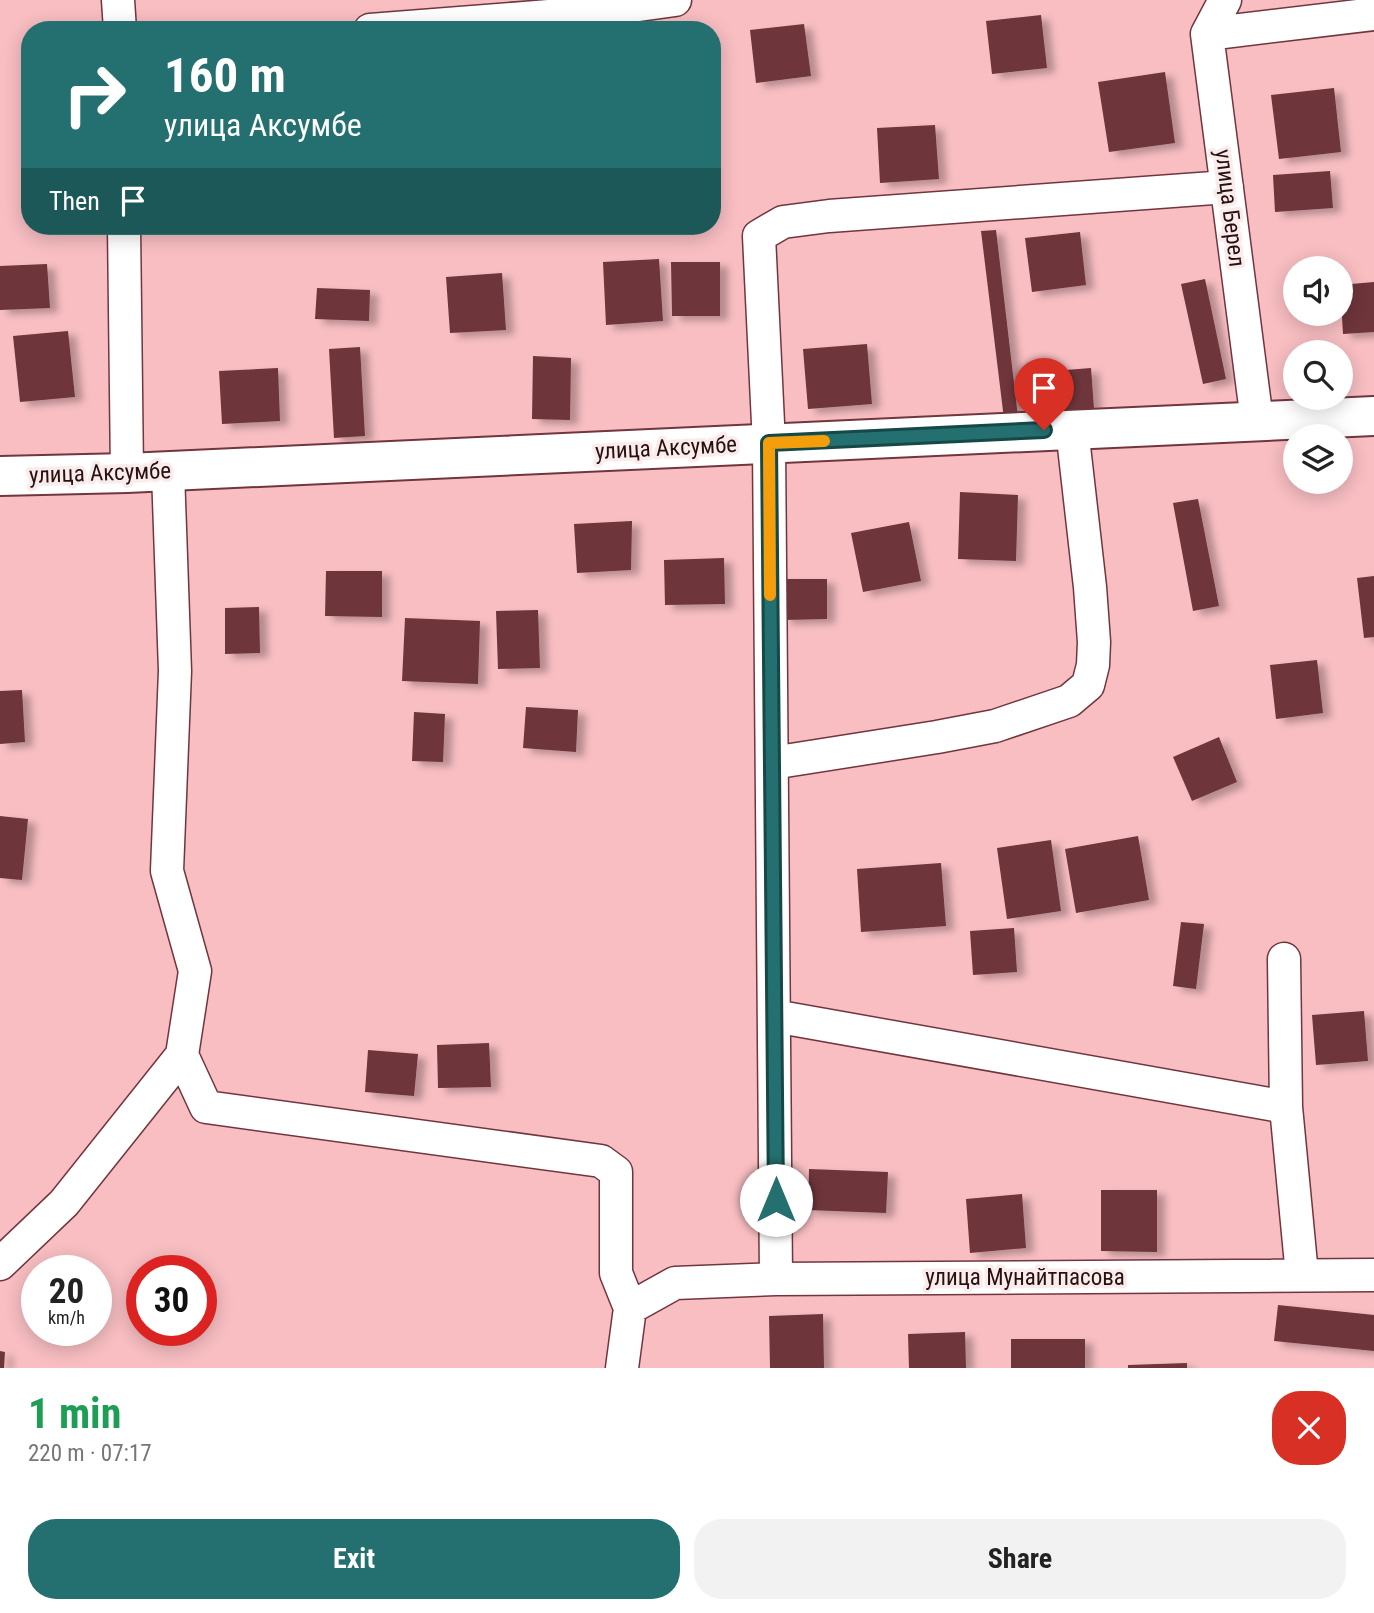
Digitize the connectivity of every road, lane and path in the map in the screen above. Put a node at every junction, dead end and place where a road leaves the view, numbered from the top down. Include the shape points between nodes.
1 (117, 0) edge
2 (675, 0) edge
3 (1225, 0) edge
4 (1374, 14) edge
5 (119, 21) edge
6 (485, 21) edge
7 (1207, 34) junction
8 (1227, 187) junction
9 (124, 235) edge
10 (1374, 416) edge
11 (1257, 421) junction
12 (1072, 429) junction
13 (769, 443) junction
14 (168, 472) junction
15 (127, 473) junction
16 (0, 476) edge
17 (772, 763) junction
18 (1284, 958) dead end
19 (774, 1016) junction
20 (182, 1055) junction
21 (1286, 1107) junction
22 (0, 1264) edge
23 (1302, 1275) junction
24 (1374, 1275) edge
25 (776, 1279) junction
26 (630, 1308) junction
27 (622, 1368) edge

1 - 5 street
2 - 6 street
3 - 7 street
4 - 7 street
7 - 8 street, улица Берел
8 - 11 street, улица Берел
8 - 13 street via 783,222 759,236
9 - 15 street
10 - 11 main road, улица Аксумбе
11 - 12 main road, улица Аксумбе
12 - 13 main road, улица Аксумбе
12 - 17 street via 1094,642 1088,685 1069,701 995,726
13 - 14 main road, улица Аксумбе
13 - 17 street
14 - 15 main road, улица Аксумбе
14 - 20 street via 175,671 167,871 195,971
15 - 16 main road, улица Аксумбе
17 - 19 street
18 - 21 street
19 - 21 street
19 - 25 street
20 - 22 street via 64,1203
20 - 26 street via 206,1107 601,1161 616,1172 616,1273
21 - 23 street
23 - 24 street, улица Мунайтпасова
23 - 25 street, улица Мунайтпасова
25 - 26 street, улица Мунайтпасова via 675,1283
26 - 27 street

